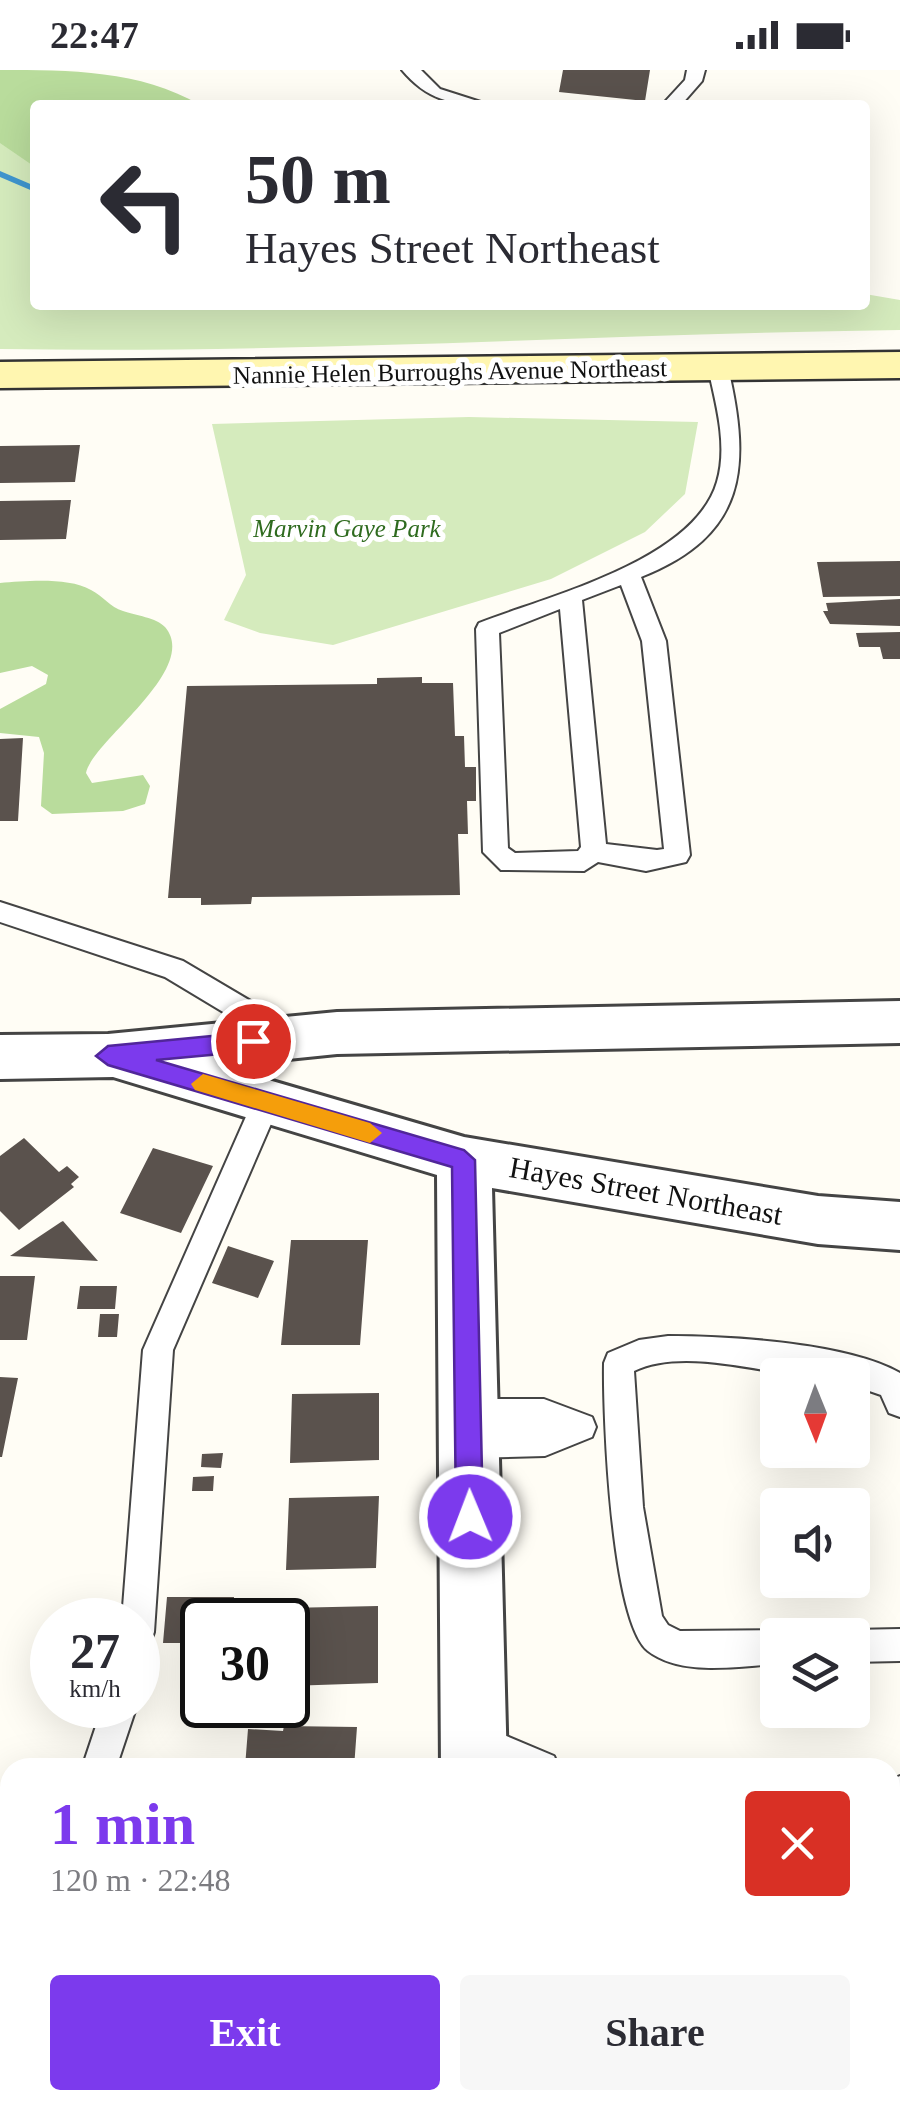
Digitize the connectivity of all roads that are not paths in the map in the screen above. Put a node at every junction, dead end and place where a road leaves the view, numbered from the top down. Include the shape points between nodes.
1 (411, 70) edge
2 (696, 70) edge
3 (461, 100) edge
4 (676, 100) edge
5 (900, 365) edge
6 (0, 375) edge
7 (721, 382) junction
8 (900, 393) edge
9 (0, 402) edge
10 (628, 574) junction
11 (570, 598) junction
12 (594, 850) junction
13 (0, 912) edge
14 (900, 1022) edge
15 (289, 1038) junction
16 (108, 1056) junction
17 (0, 1057) edge
18 (266, 1102) junction
19 (464, 1160) junction
20 (900, 1226) edge
21 (900, 1403) edge
22 (468, 1428) junction
23 (622, 1428) junction
24 (140, 1598) edge
25 (900, 1645) edge
26 (870, 1646) edge
27 (760, 1647) edge
28 (113, 1728) edge
29 (474, 1753) edge
30 (103, 1758) edge

1 - 3 lane via 434,93
2 - 4 lane
5 - 7 main road, Nannie Helen Burroughs Avenue Northeast
6 - 7 main road, Nannie Helen Burroughs Avenue Northeast
7 - 8 main road, Nannie Helen Burroughs Avenue Northeast
7 - 9 main road, Nannie Helen Burroughs Avenue Northeast
7 - 10 lane via 735,450 726,496 677,549
10 - 11 lane
10 - 12 lane via 654,641 677,855 614,860
11 - 12 lane
11 - 12 lane via 487,628 496,852 510,863 584,861
13 - 15 lane via 174,969
14 - 15 street, Hayes Street Northeast
15 - 16 street, Hayes Street Northeast
16 - 17 street, Hayes Street Northeast
16 - 18 street, Hayes Street Northeast
18 - 19 street, Hayes Street Northeast
18 - 24 lane via 158,1350
19 - 20 street, Hayes Street Northeast via 818,1220
19 - 22 street
21 - 23 lane via 892,1385 874,1374 677,1346 619,1363
22 - 23 lane via 544,1414 581,1428
22 - 29 street
23 - 27 lane via 638,1595 653,1636 669,1646
25 - 26 lane
28 - 30 lane

